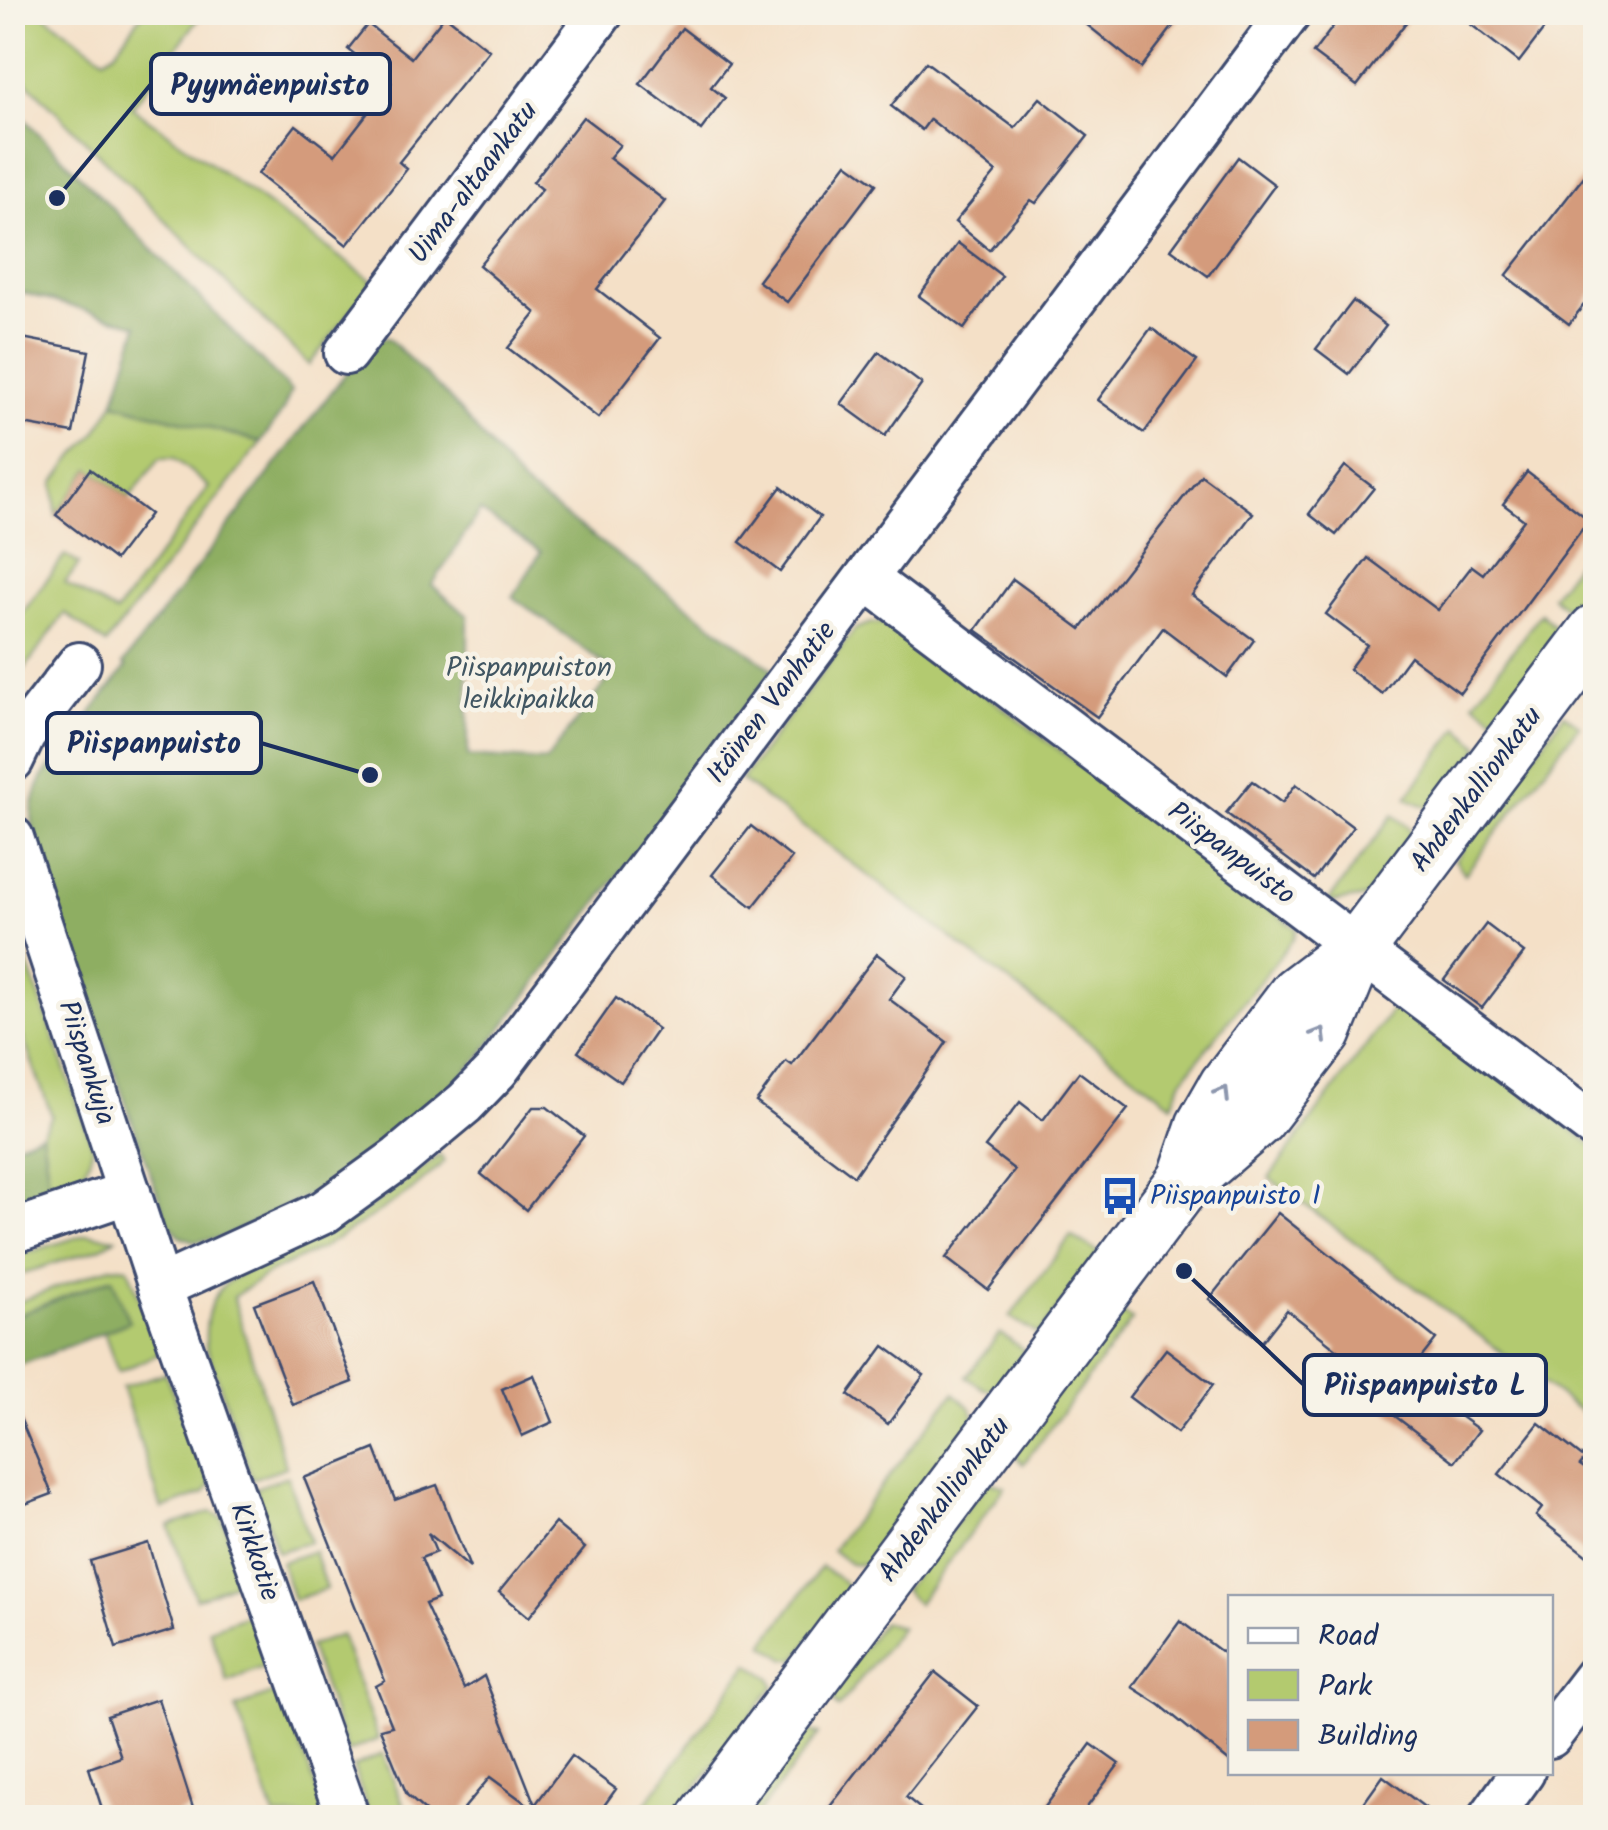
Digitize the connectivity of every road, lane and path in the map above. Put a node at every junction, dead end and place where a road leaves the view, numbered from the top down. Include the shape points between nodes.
1 (602, 12) edge
2 (1290, 12) edge
3 (346, 353) dead end
4 (867, 580) junction
5 (1596, 632) edge
6 (79, 664) dead end
7 (12, 760) edge
8 (12, 838) edge
9 (1358, 948) junction
10 (1596, 1128) edge
11 (129, 1192) junction
12 (12, 1232) edge
13 (160, 1287) junction
14 (1596, 1676) edge
15 (1553, 1732) edge
16 (1521, 1775) edge
17 (348, 1818) edge
18 (706, 1818) edge
19 (1490, 1818) edge

1 - 3 street, Uima-altaankatu
2 - 4 street, Itäinen Vanhatie
4 - 9 street, Piispanpuisto
4 - 13 street, Itäinen Vanhatie via 525,1034 465,1103 324,1212
5 - 9 street, Ahdenkallionkatu
6 - 7 street
8 - 11 street, Piispankuja
9 - 10 street, Piispanpuisto
18 -> 9 street, Ahdenkallionkatu via 1184,1182 1227,1086 1298,994
11 - 12 street
11 - 13 street, Piispankuja
13 - 17 street, Kirkkotie
14 - 15 street
16 - 19 street

